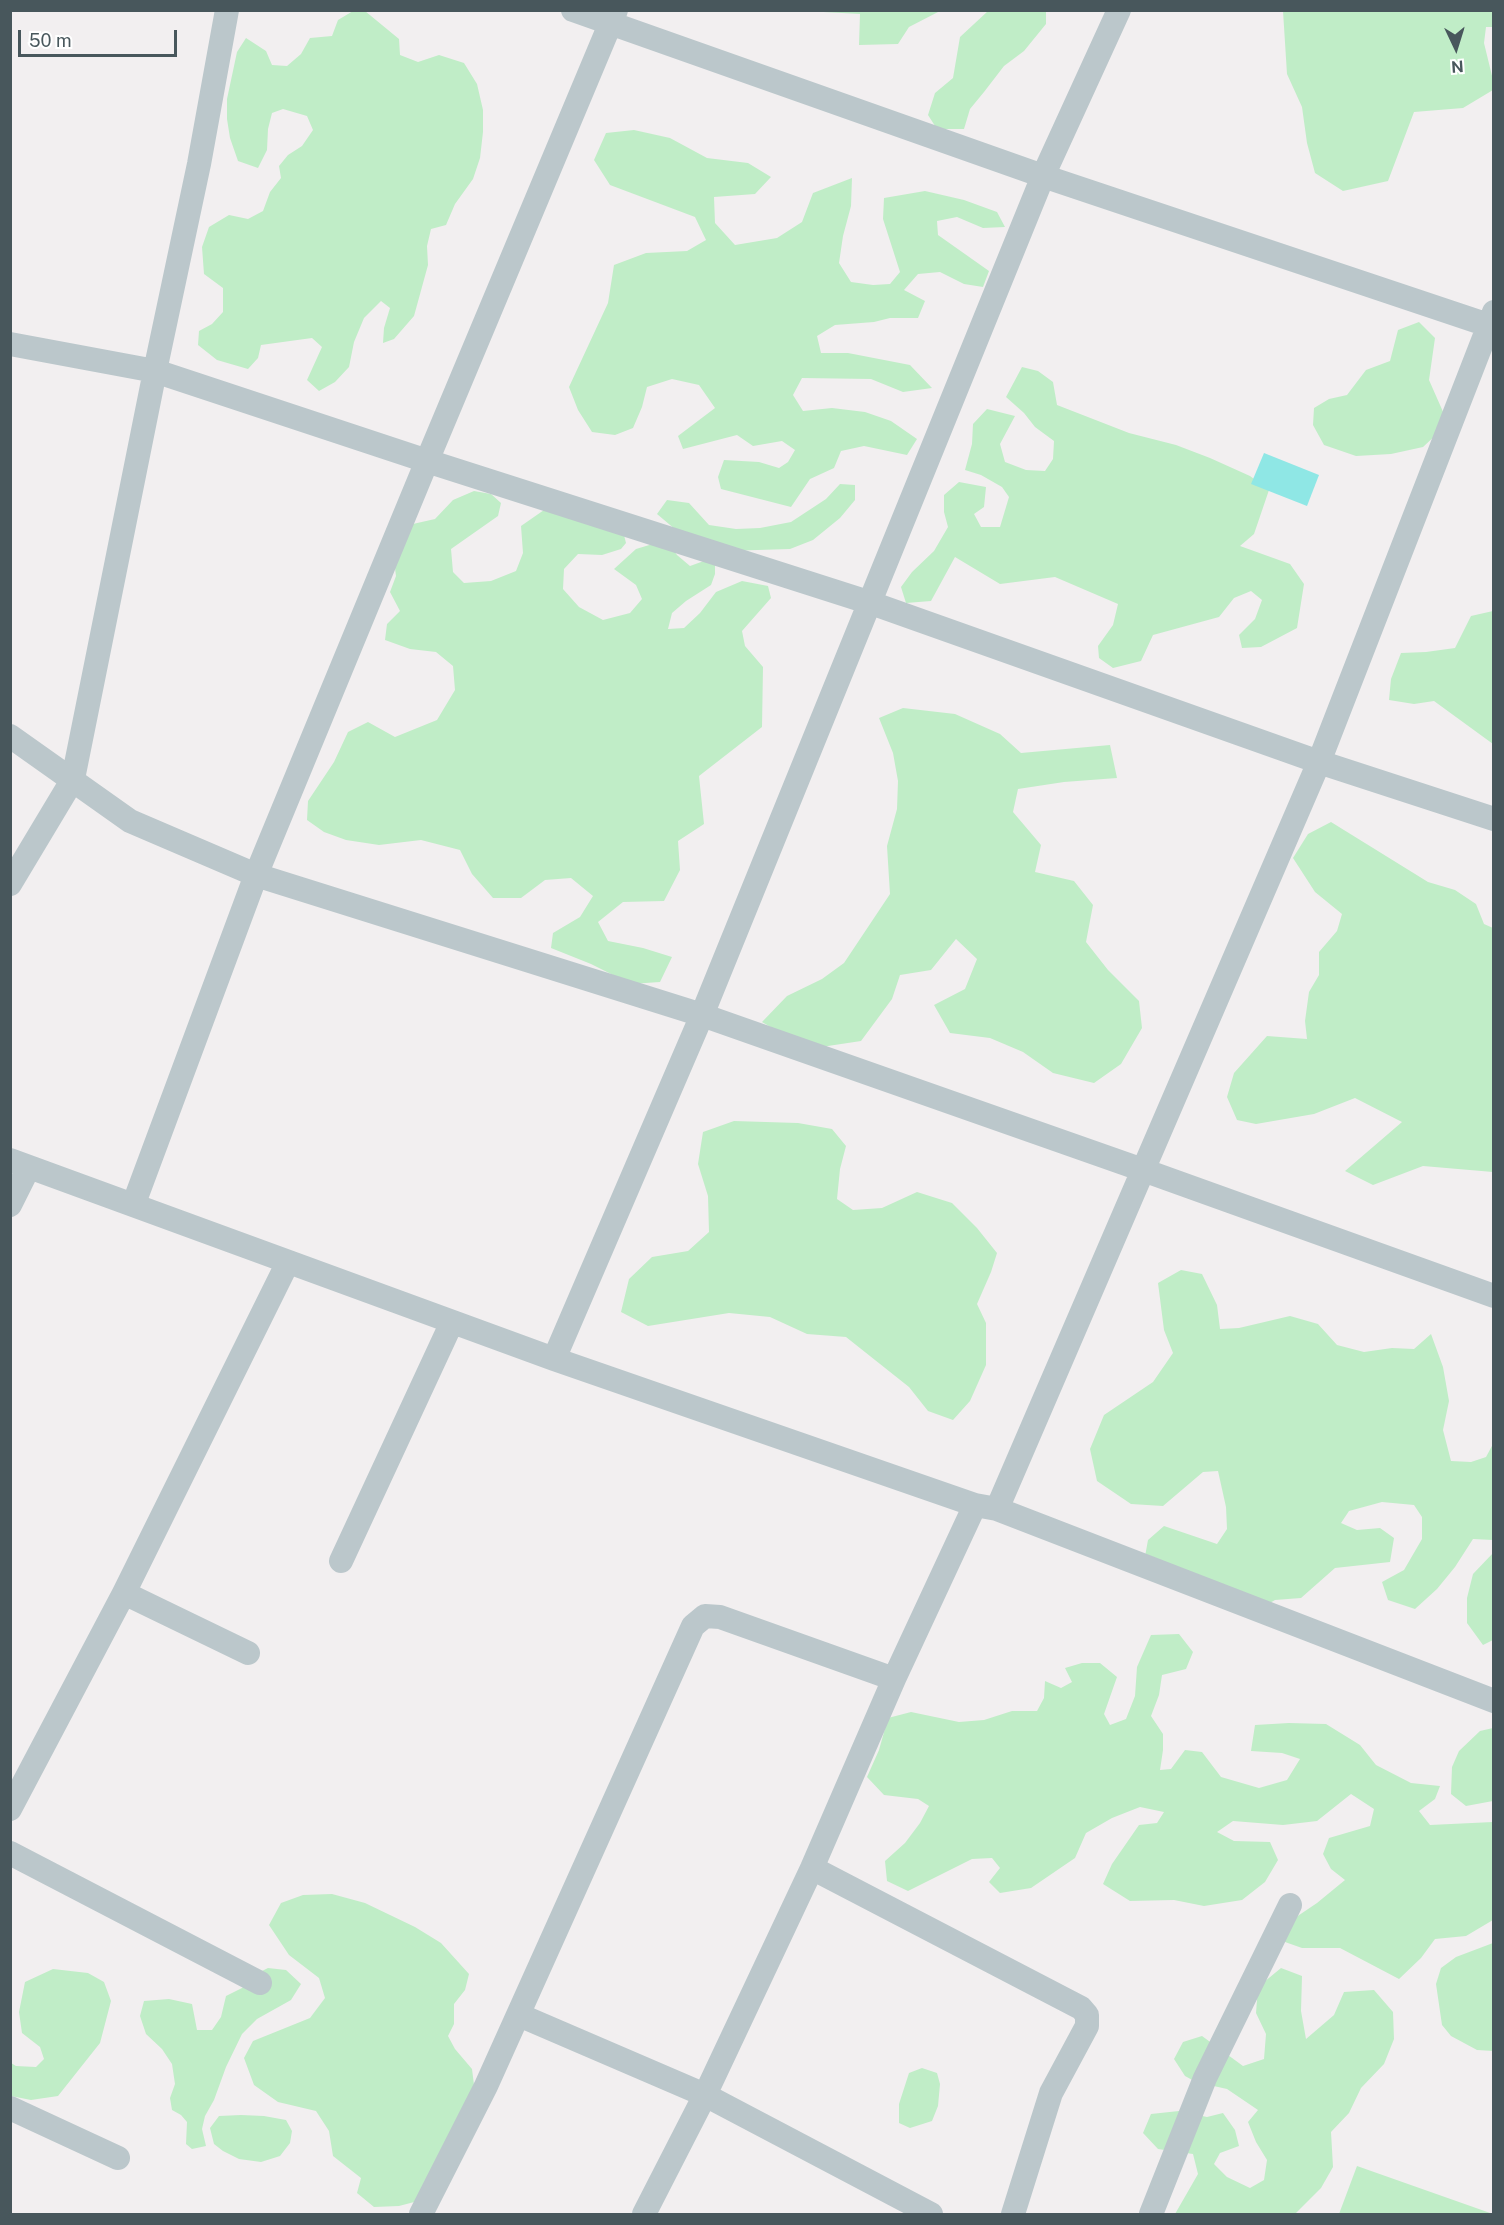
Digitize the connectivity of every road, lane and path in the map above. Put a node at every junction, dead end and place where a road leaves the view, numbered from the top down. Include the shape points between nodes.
1 (227, 10) edge
2 (573, 10) edge
3 (1119, 10) edge
4 (613, 17) edge
5 (1043, 176) junction
6 (1492, 322) edge
7 (10, 344) edge
8 (155, 371) junction
9 (427, 461) junction
10 (871, 603) junction
11 (10, 736) edge
12 (1319, 762) junction
13 (74, 779) junction
14 (1494, 819) edge
15 (256, 875) junction
16 (10, 885) edge
17 (702, 1015) junction
18 (20, 1163) edge
19 (1143, 1170) junction
20 (134, 1203) junction
21 (10, 1205) edge
22 (288, 1262) junction
23 (1494, 1296) edge
24 (452, 1322) junction
25 (555, 1359) junction
26 (986, 1507) junction
27 (341, 1561) dead end
28 (124, 1593) junction
29 (248, 1653) dead end
30 (894, 1679) junction
31 (1494, 1701) edge
32 (10, 1809) edge
33 (10, 1853) edge
34 (812, 1868) junction
35 (1290, 1905) dead end
36 (260, 1983) dead end
37 (519, 2015) junction
38 (705, 2095) junction
39 (10, 2108) edge
40 (118, 2158) dead end
41 (421, 2214) edge
42 (644, 2214) edge
43 (931, 2214) edge
44 (1013, 2214) edge
45 (1151, 2214) edge

1 - 8 street via 200,164
2 - 4 street
3 - 5 street
4 - 5 street
4 - 9 street
5 - 6 street
5 - 10 street
6 - 12 street
7 - 8 street
8 - 9 street
8 - 13 street
9 - 10 street
9 - 15 street
10 - 12 street
10 - 17 street
11 - 13 street
12 - 14 street
12 - 19 street
13 - 15 street via 130,821
13 - 16 street
15 - 17 street
15 - 20 street
17 - 19 street
17 - 25 street
18 - 20 street
18 - 21 street
19 - 23 street
19 - 26 street
20 - 22 street
22 - 24 street
22 - 28 street
24 - 25 street
24 - 27 street
25 - 26 street
26 - 30 street
26 - 31 street
28 - 29 street
28 - 32 street
30 - 34 street
30 - 37 street via 720,1617 705,1616 693,1626
33 - 36 street
34 - 38 street
34 - 44 street via 1081,2008 1087,2015 1087,2026 1051,2093
35 - 45 street via 1205,2078
37 - 38 street
37 - 41 street
38 - 42 street
38 - 43 street
39 - 40 street

